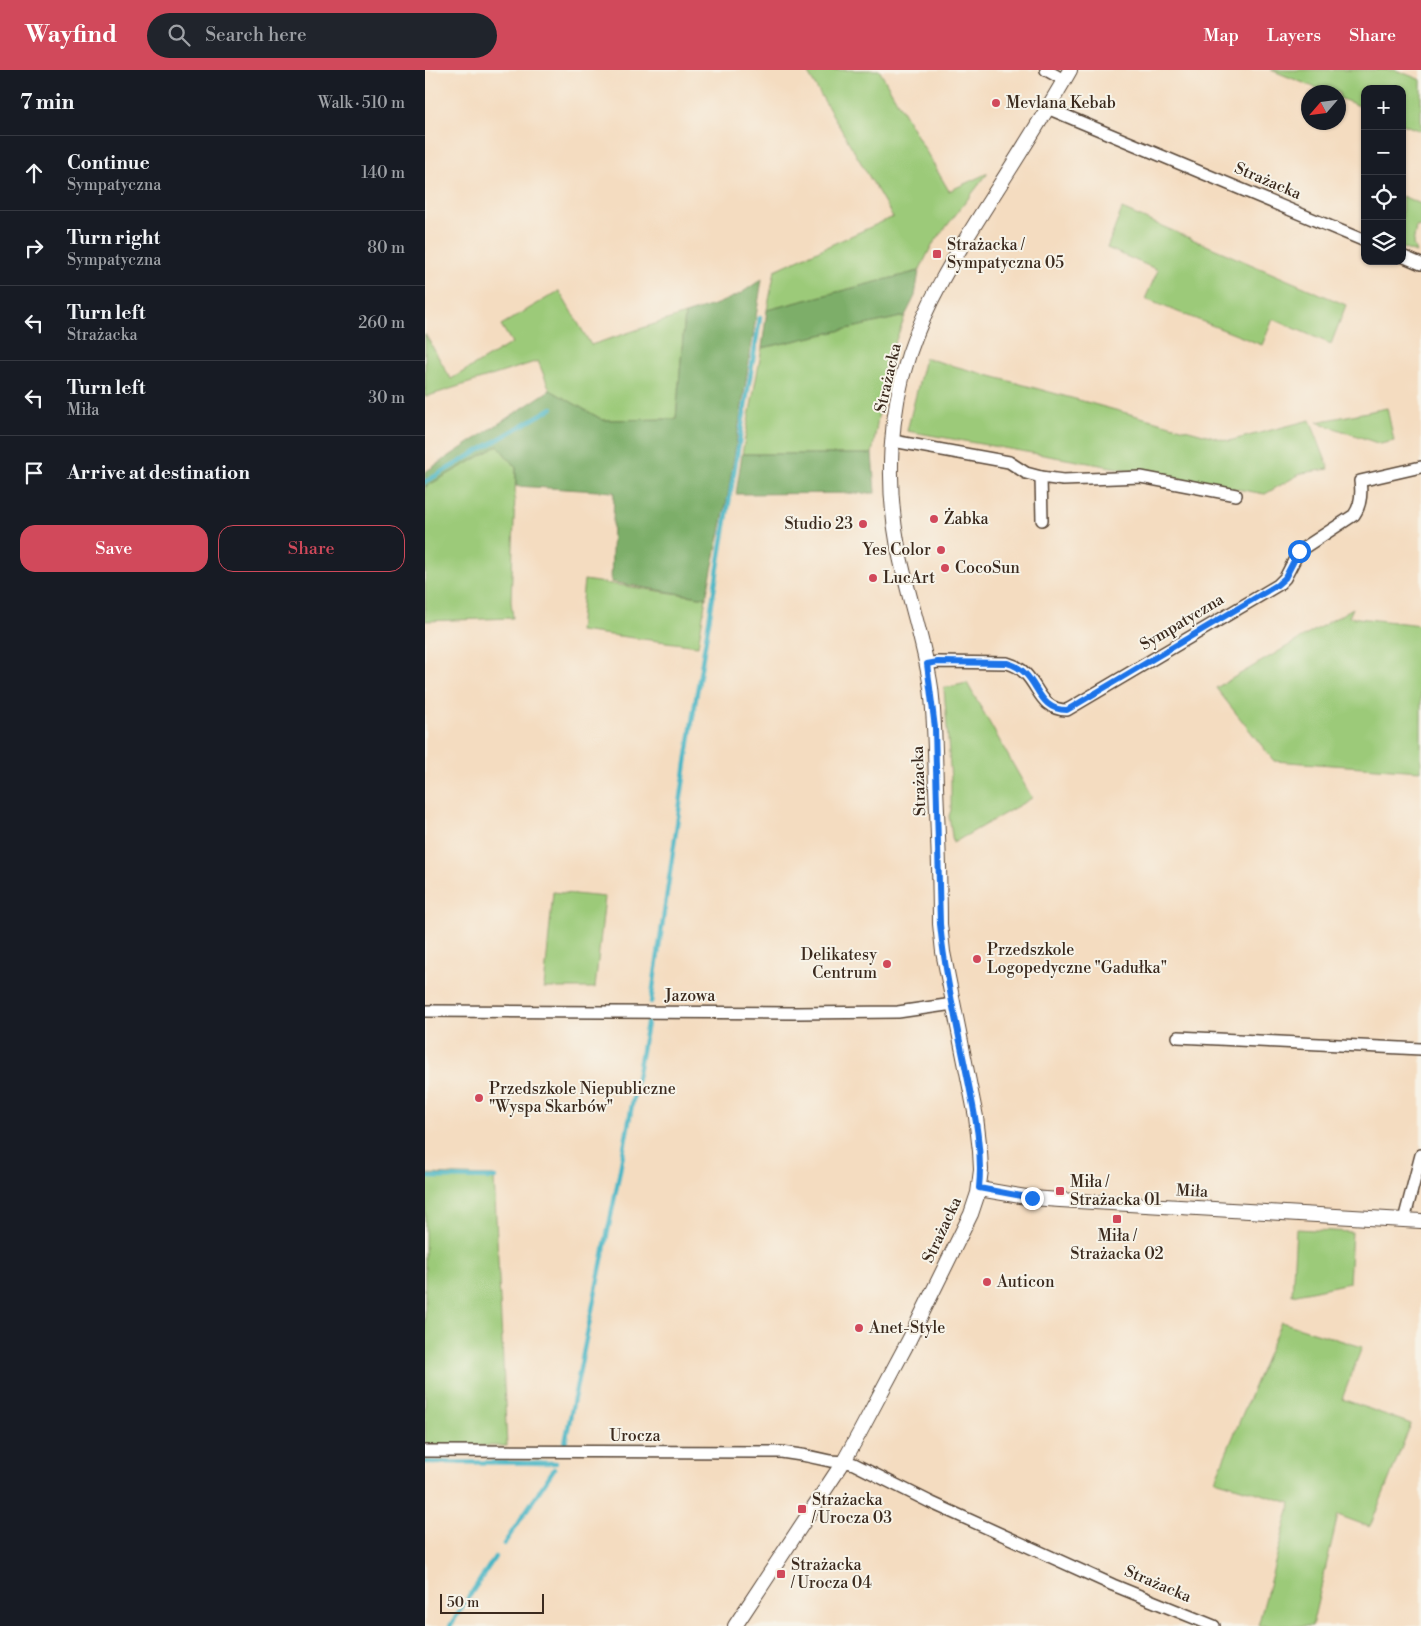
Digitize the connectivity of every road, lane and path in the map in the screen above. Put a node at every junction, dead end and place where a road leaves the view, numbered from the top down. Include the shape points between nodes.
1 (1046, 70) edge
2 (1067, 75) edge
3 (1047, 108) junction
4 (1361, 239) edge
5 (1406, 258) edge
6 (1421, 264) edge
7 (893, 441) junction
8 (1421, 467) edge
9 (1041, 477) junction
10 (1236, 495) dead end
11 (1042, 520) dead end
12 (927, 664) junction
13 (953, 1004) junction
14 (425, 1011) edge
15 (1178, 1037) dead end
16 (1421, 1049) edge
17 (1421, 1155) edge
18 (979, 1188) junction
19 (1404, 1220) junction
20 (1421, 1221) edge
21 (425, 1451) edge
22 (843, 1461) junction
23 (735, 1626) edge
24 (1213, 1626) edge

1 - 2 street, Strażacka
2 - 3 street, Strażacka
3 - 4 street, Strażacka
3 - 7 street, Strażacka via 950,264 922,319 903,376
5 - 6 street
7 - 9 street via 1009,462 1026,473
7 - 12 street, Strażacka via 892,495 897,545
8 - 12 street, Sympatyczna via 1360,481 1359,509 1299,551 1285,578 1277,585 1067,710 1051,707 1017,665
9 - 10 street via 1063,480 1141,477
9 - 11 street
12 - 13 street, Strażacka via 935,728 940,924
13 - 14 street, Jazowa via 898,1012
13 - 18 street, Strażacka via 981,1151
15 - 16 street
17 - 19 street
18 - 19 street, Miła via 1032,1198
18 - 22 street, Strażacka via 971,1214 909,1340
19 - 20 street, Miła
21 - 22 street, Urocza via 781,1452
22 - 23 street, Strażacka
22 - 24 street, Strażacka via 1128,1591

